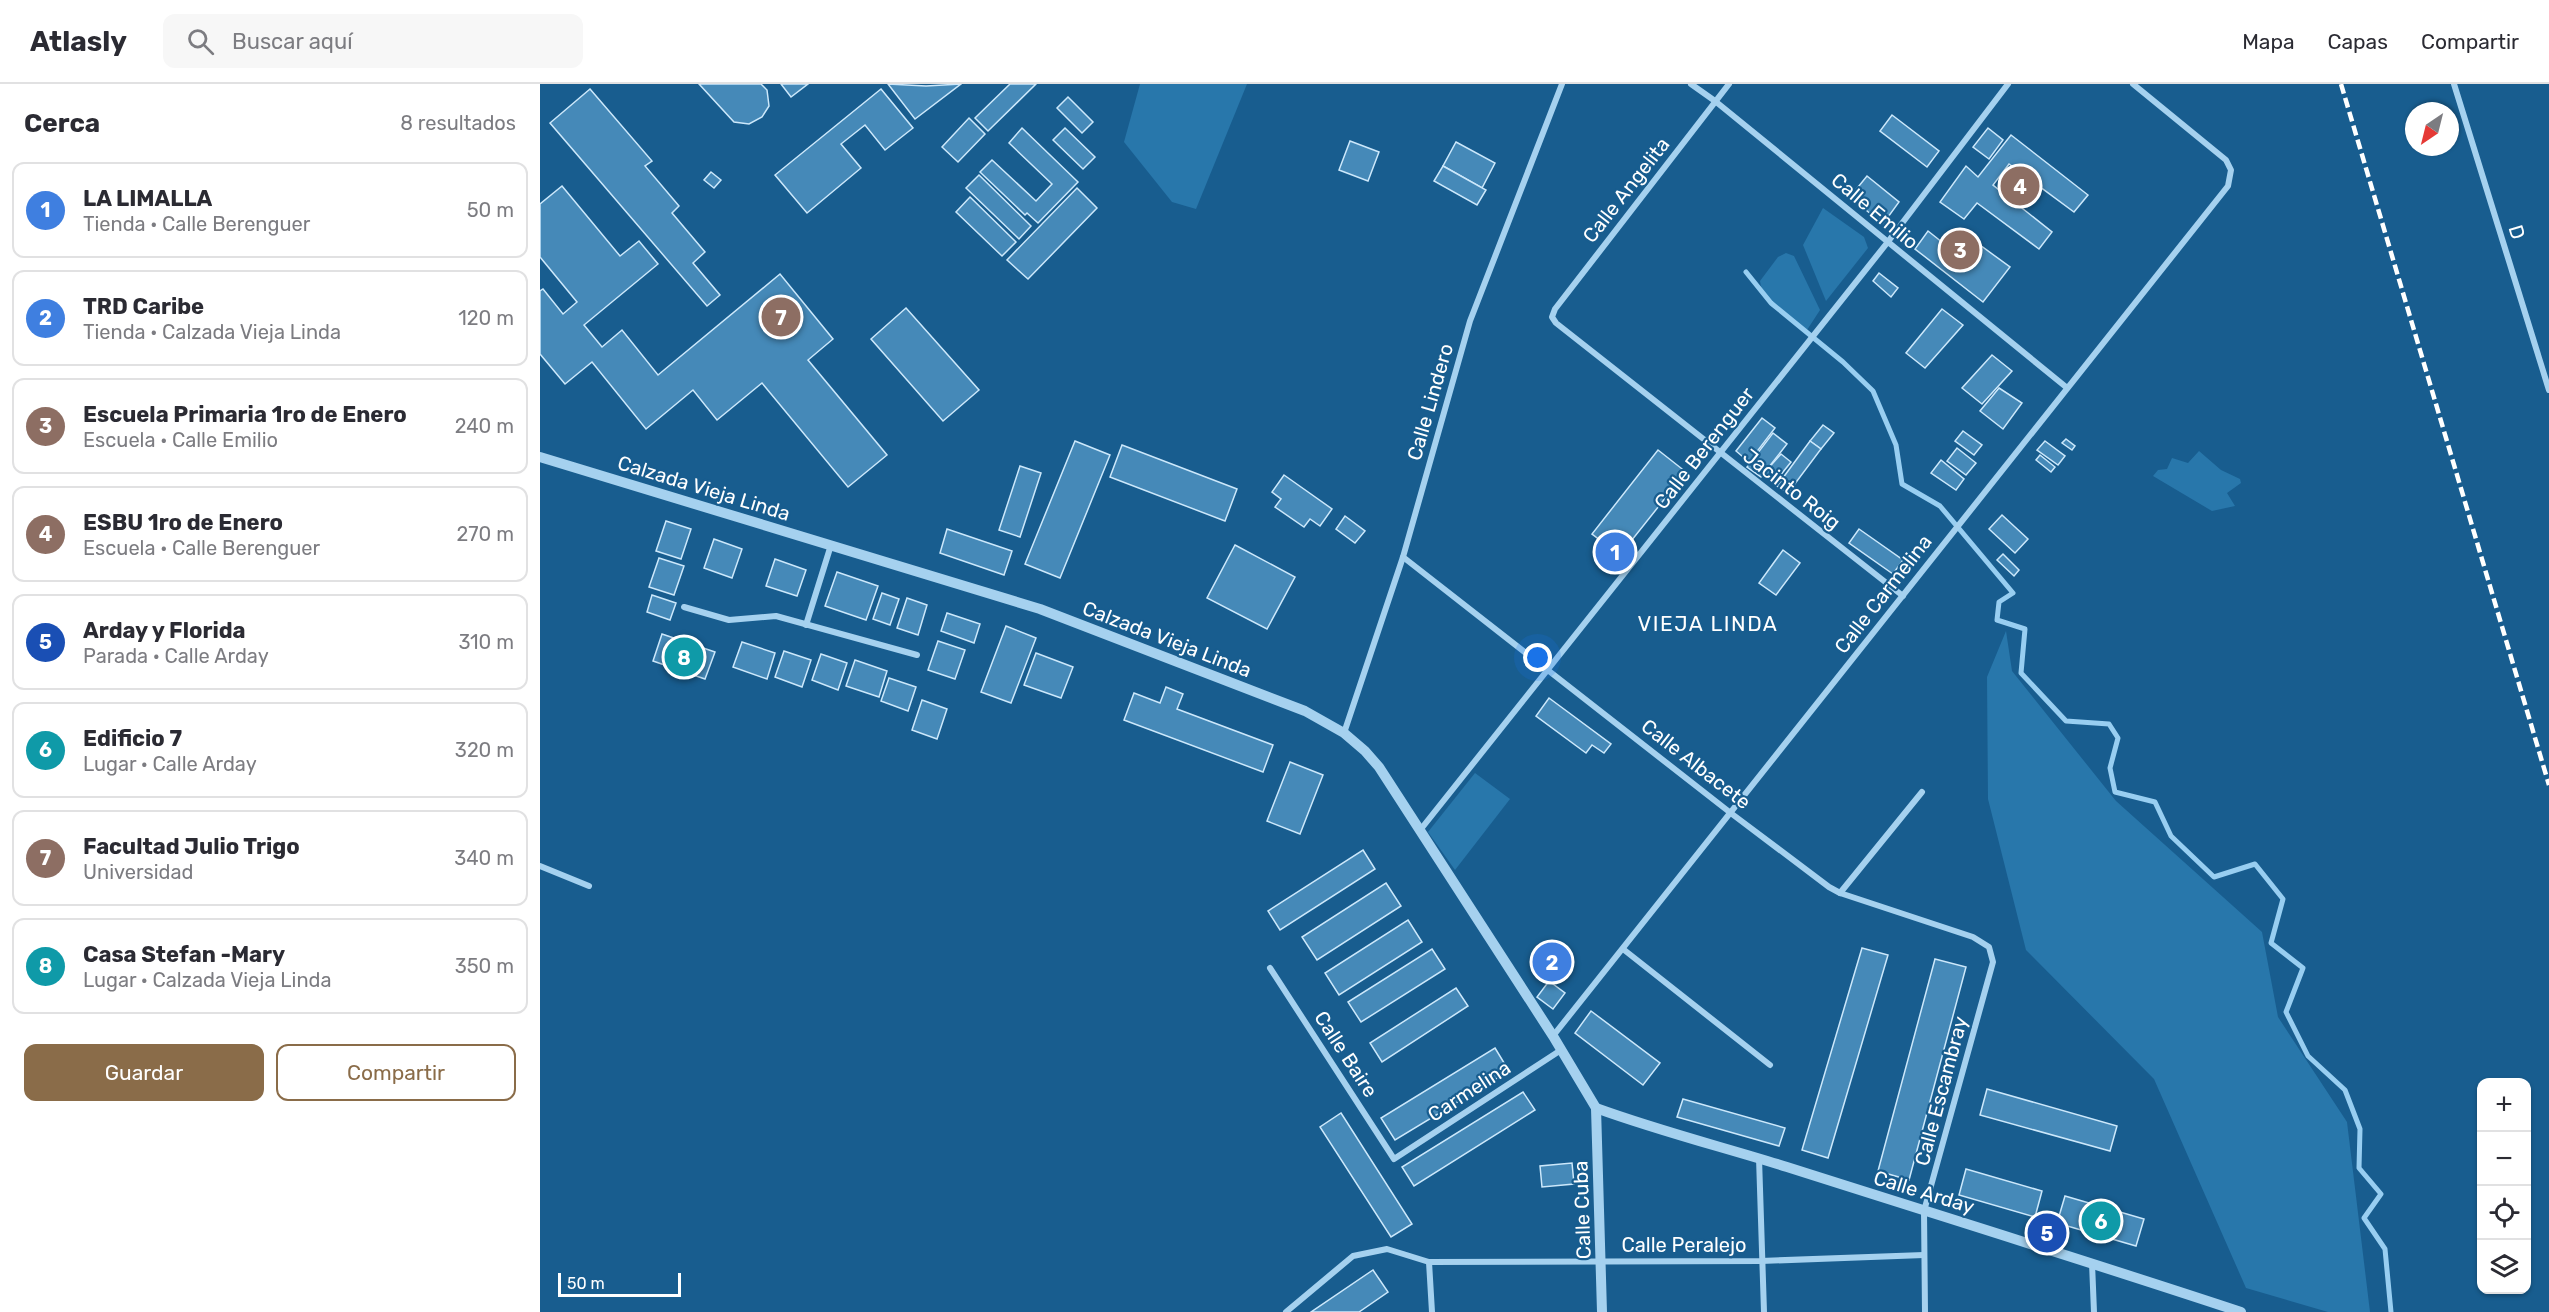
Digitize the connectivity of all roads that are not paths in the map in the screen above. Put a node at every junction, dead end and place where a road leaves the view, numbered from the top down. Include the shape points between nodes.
1 (1562, 84) edge
2 (1691, 84) edge
3 (1729, 84) edge
4 (2008, 84) edge
5 (2133, 84) edge
6 (2454, 84) edge
7 (1715, 101) junction
8 (1887, 243) junction
9 (1552, 317) joint
10 (2066, 387) junction
11 (2549, 390) edge
12 (1720, 454) junction
13 (540, 458) edge
14 (831, 544) junction
15 (1403, 557) junction
16 (1902, 596) junction
17 (684, 608) dead end
18 (806, 625) junction
19 (917, 655) dead end
20 (1550, 670) junction
21 (1344, 733) junction
22 (1922, 792) dead end
23 (1732, 814) junction
24 (1421, 830) junction
25 (540, 866) edge
26 (589, 886) dead end
27 (1840, 893) junction
28 (1623, 949) junction
29 (1992, 951) joint
30 (1270, 968) dead end
31 (1553, 1036) junction
32 (1561, 1050) junction
33 (1770, 1065) dead end
34 (1596, 1108) junction
35 (1759, 1158) junction
36 (1394, 1159) joint
37 (1924, 1211) junction
38 (1924, 1254) junction
39 (1429, 1262) junction
40 (1602, 1262) junction
41 (1761, 1262) junction
42 (2092, 1262) junction
43 (1286, 1312) edge
44 (1432, 1312) edge
45 (1602, 1312) edge
46 (1764, 1312) edge
47 (1925, 1312) edge
48 (2094, 1312) edge
49 (2241, 1312) edge

1 - 15 street, Calle Lindero via 1470,321
2 - 7 street, Calle Emilio
3 - 7 street, Calle Angelita
4 - 8 street, Calle Berenguer
5 - 10 street, Calle Carmelina via 2221,155 2231,170 2228,186
6 - 11 street, D
7 - 8 street, Calle Emilio
7 - 9 street, Calle Angelita
8 - 10 street, Calle Emilio
8 - 12 street, Calle Berenguer
9 - 12 street, Jacinto Roig
10 - 16 street, Calle Carmelina
12 - 16 street, Jacinto Roig
12 - 20 street, Calle Berenguer
13 - 14 street, Calzada Vieja Linda
14 - 18 street
14 - 21 street, Calzada Vieja Linda via 1040,609 1305,711
15 - 20 street, Calle Albacete
15 - 21 street, Calle Lindero
16 - 23 street, Calle Carmelina
17 - 18 street via 729,620 776,616
18 - 19 street
20 - 23 street, Calle Albacete
20 - 24 street, Calle Berenguer
21 - 24 street, Calzada Vieja Linda via 1379,767
22 - 27 street
23 - 27 street, Calle Albacete
23 - 28 street, Calle Carmelina
24 - 31 street, Calzada Vieja Linda
25 - 26 street
27 - 29 street, Calle Albacete via 1973,937
28 - 31 street, Calle Carmelina
28 - 33 street
29 - 37 street, Calle Escambray via 1993,962
30 - 36 street, Calle Baire
31 - 32 street, Calzada Vieja Linda
32 - 34 street, Calzada Vieja Linda
32 - 36 street, Carmelina
34 - 35 street, Calle Arday
34 - 40 street, Calle Cuba
35 - 37 street, Calle Arday
35 - 41 street
37 - 38 street, Calle Escambray
37 - 42 street, Calle Arday
38 - 41 street, Calle Peralejo
38 - 47 street, Calle Escambray
39 - 40 street, Calle Peralejo
39 - 43 street, Calle Peralejo via 1387,1249 1353,1256
39 - 44 street
40 - 41 street, Calle Peralejo
40 - 45 street, Calle Cuba
41 - 46 street
42 - 48 street
42 - 49 street, Calle Arday

